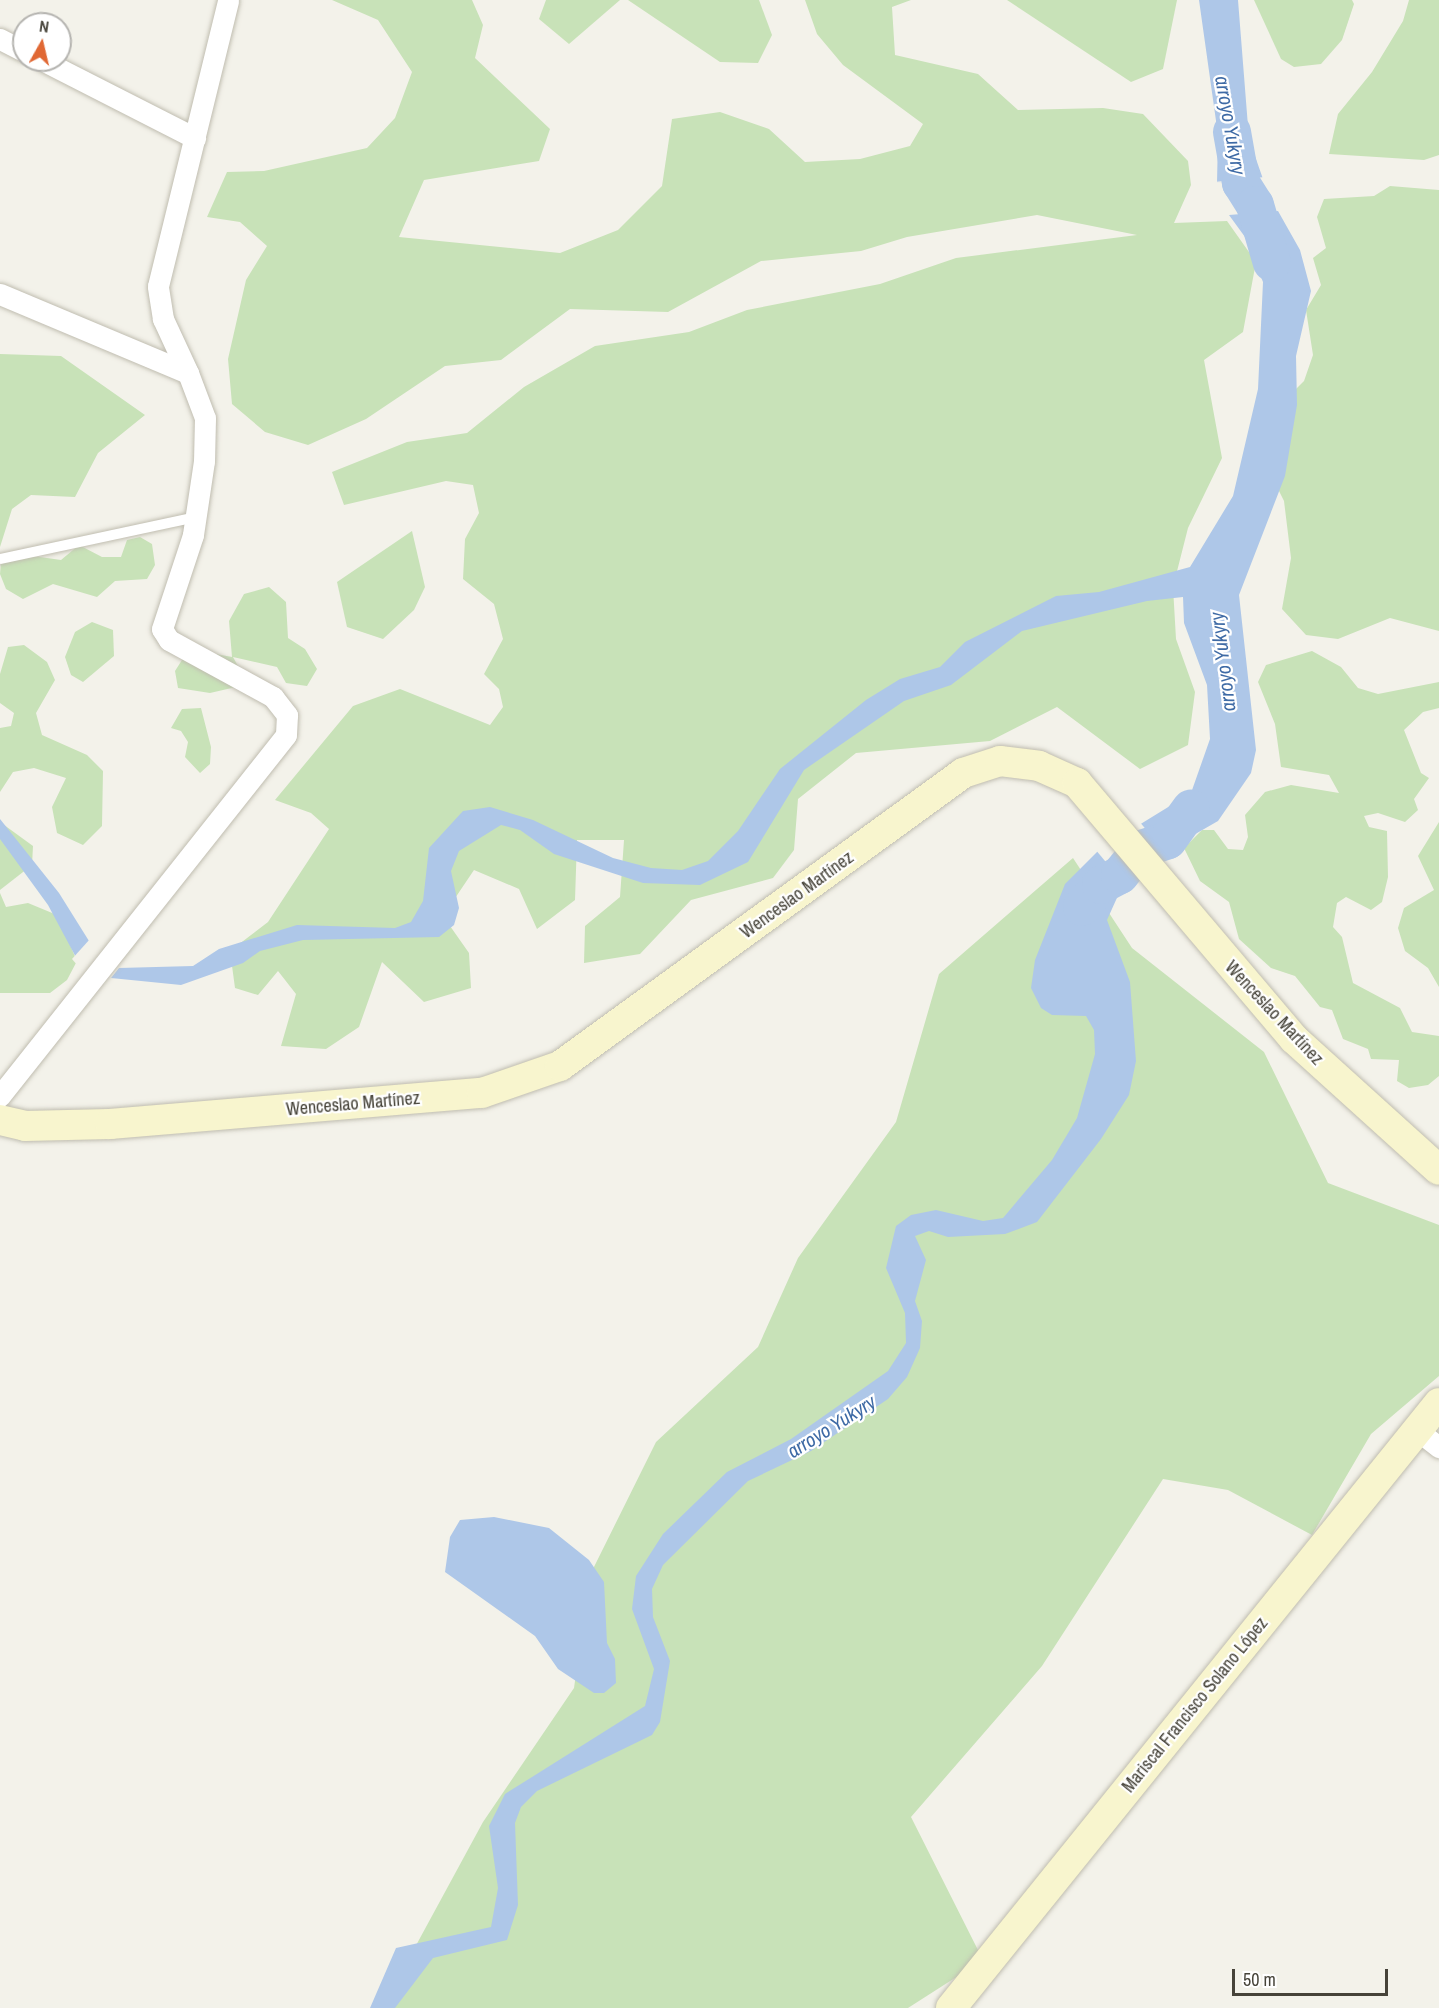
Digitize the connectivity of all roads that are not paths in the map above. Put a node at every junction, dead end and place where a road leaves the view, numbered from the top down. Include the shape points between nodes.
1 (228, 0) edge
2 (66, 72) edge
3 (195, 138) junction
4 (0, 294) edge
5 (188, 373) junction
6 (196, 517) junction
7 (0, 559) edge
8 (0, 1096) edge
9 (0, 1120) edge
10 (1439, 1170) edge
11 (1439, 1403) edge
12 (1428, 1438) edge
13 (951, 2008) edge

1 - 3 street
2 - 3 street
3 - 5 street via 158,286 163,319
4 - 5 street
5 - 6 street via 205,418
6 - 7 lane
6 - 8 street via 162,629 169,640 273,697 287,715 286,735
9 - 10 main road, Wenceslao Martínez via 25,1126 110,1124 482,1093 560,1066 963,773 1000,760 1040,766 1077,783 1294,1039
11 - 12 main road, Mariscal Francisco Solano López
12 - 13 main road, Mariscal Francisco Solano López

